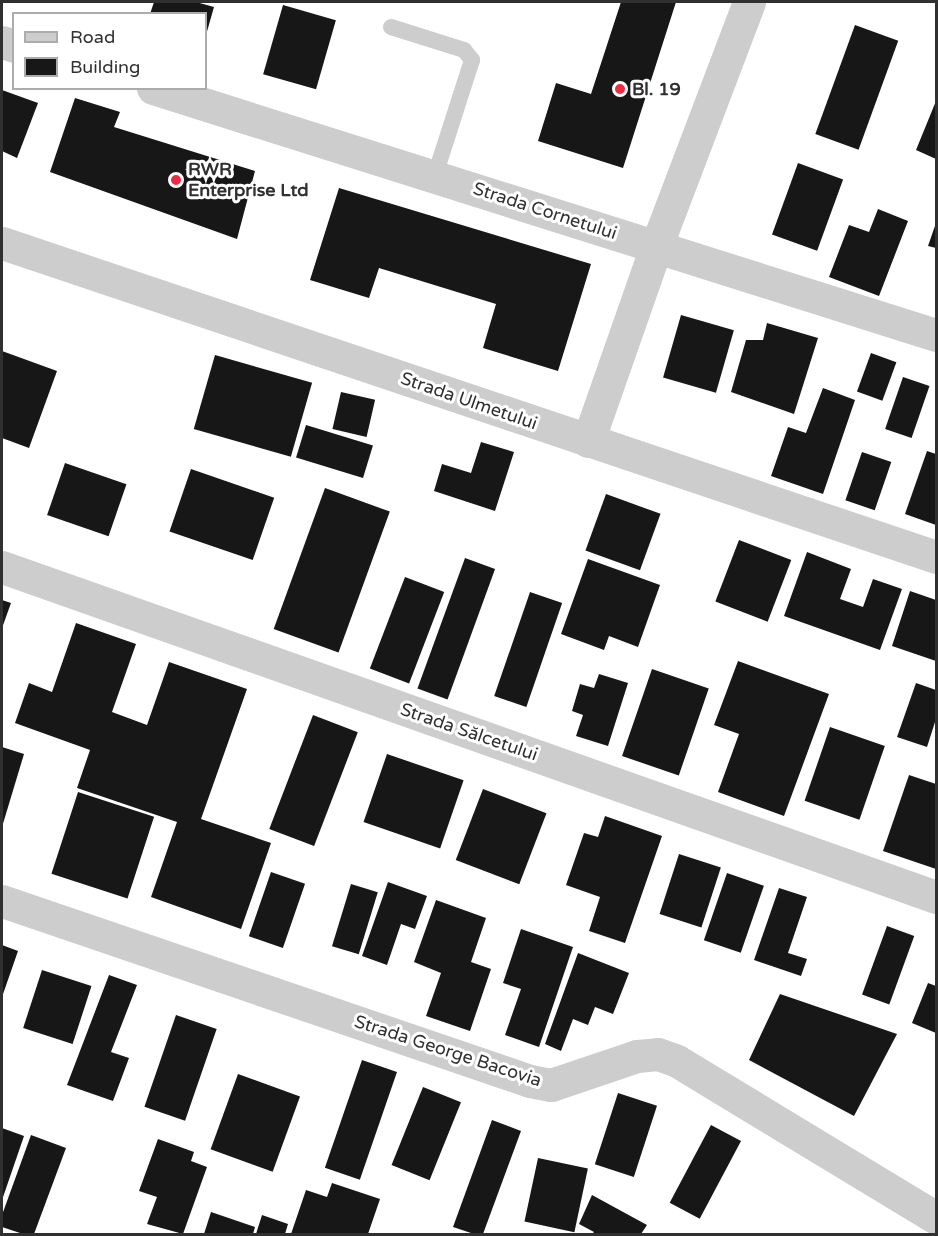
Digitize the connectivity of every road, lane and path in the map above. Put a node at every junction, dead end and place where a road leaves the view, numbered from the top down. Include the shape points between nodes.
1 (749, 2) edge
2 (391, 27) dead end
3 (159, 90) edge
4 (435, 175) junction
5 (2, 243) edge
6 (656, 247) junction
7 (936, 335) edge
8 (588, 441) junction
9 (936, 557) edge
10 (2, 567) edge
11 (936, 897) edge
12 (2, 901) edge
13 (936, 1218) edge

1 - 6 street
2 - 4 lane via 464,50 472,60
3 - 4 street, Strada Cornetului
4 - 6 street, Strada Cornetului
5 - 8 street, Strada Ulmetului
6 - 7 street, Strada Cornetului
6 - 8 street
8 - 9 street, Strada Ulmetului
10 - 11 street, Strada Sălcetului
12 - 13 street, Strada George Bacovia via 530,1081 550,1085 637,1056 658,1054 677,1061

